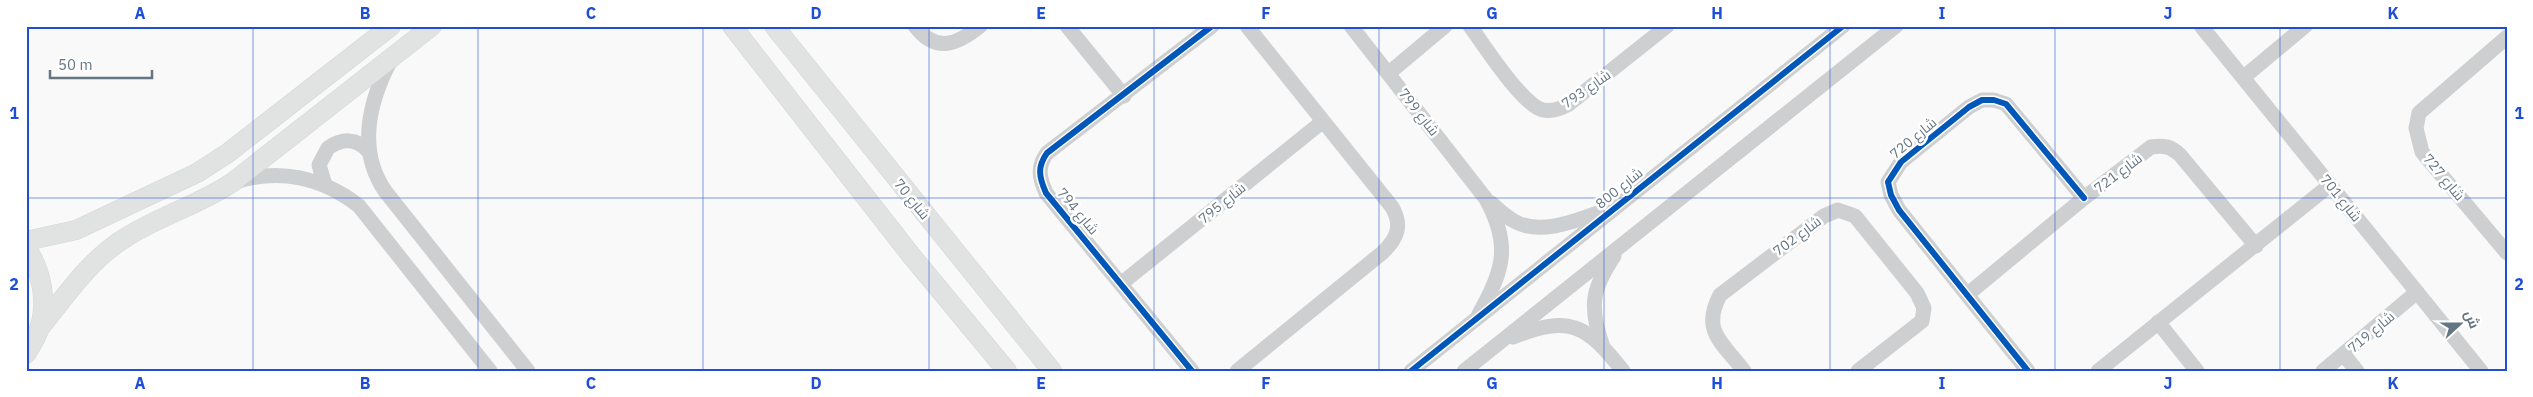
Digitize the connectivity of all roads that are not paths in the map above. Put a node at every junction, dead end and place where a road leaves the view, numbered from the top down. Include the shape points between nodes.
1 (391, 26) edge
2 (432, 26) edge
3 (732, 26) edge
4 (774, 26) edge
5 (915, 26) edge
6 (980, 26) edge
7 (1067, 26) edge
8 (1212, 26) edge
9 (1247, 26) edge
10 (1351, 26) edge
11 (1445, 26) edge
12 (1470, 26) edge
13 (1667, 26) edge
14 (1843, 26) edge
15 (1896, 26) edge
16 (2202, 26) edge
17 (2305, 26) edge
18 (2507, 37) edge
19 (391, 60) junction
20 (1389, 73) junction
21 (2244, 77) junction
22 (1124, 96) junction
23 (1322, 122) junction
24 (368, 151) junction
25 (233, 182) junction
26 (325, 185) junction
27 (2330, 185) junction
28 (2084, 198) junction
29 (1486, 199) junction
30 (1614, 208) junction
31 (2507, 229) edge
32 (2495, 238) junction
33 (26, 241) edge
34 (1622, 243) junction
35 (2256, 246) junction
36 (26, 248) edge
37 (2507, 253) edge
38 (1122, 283) junction
39 (2418, 292) junction
40 (1968, 294) junction
41 (1474, 321) junction
42 (2158, 322) junction
43 (39, 329) junction
44 (1498, 344) junction
45 (1602, 344) junction
46 (26, 354) edge
47 (2344, 355) junction
48 (490, 371) edge
49 (528, 371) edge
50 (1007, 371) edge
51 (1052, 371) edge
52 (1192, 371) edge
53 (1237, 371) edge
54 (1411, 371) edge
55 (1464, 371) edge
56 (1623, 371) edge
57 (1744, 371) edge
58 (1858, 371) edge
59 (2028, 371) edge
60 (2098, 371) edge
61 (2197, 371) edge
62 (2323, 371) edge
63 (2357, 371) edge
64 (2481, 371) edge

1 - 33 main road via 228,153 197,173 76,230
2 - 19 main road
3 - 50 main road via 910,254
4 - 51 main road, شارع 70
5 - 6 street via 930,41 944,44 955,42
7 - 22 street
8 - 22 street, شارع 794
9 - 23 street
10 - 20 street, شارع 799
11 - 20 street
12 - 13 street, شارع 793 via 1521,94 1543,110 1569,104
14 - 30 street, شارع 800
15 - 34 street
16 - 21 street, شارع 701
17 - 21 street
18 - 32 street, شارع 727 via 2419,113 2416,128 2422,152
19 - 24 street via 370,113
19 - 25 main road
20 - 29 street, شارع 799
21 - 27 street, شارع 701
22 - 38 street, شارع 794 via 1047,153 1039,172 1046,193
23 - 38 street, شارع 795
23 - 53 street via 1392,207 1397,216 1395,240
24 - 26 street via 352,141 340,141 328,148 319,166
24 - 49 street via 374,172 385,191
25 - 26 street via 273,175 299,177
25 - 43 main road via 209,198 126,237 102,254
26 - 48 street via 359,206
27 - 35 street
27 - 39 street, شارع 701
28 - 35 street, شارع 721 via 2151,148 2162,145 2171,148
28 - 40 street, شارع 721
28 - 40 street, شارع 720 via 2006,104 1994,100 1982,100 1969,107 1901,162 1888,182 1891,195 1899,210
29 - 30 street, شارع 799 via 1510,219 1526,227 1549,227
29 - 41 street, شارع 799 via 1496,217 1504,244 1494,282
30 - 41 street, شارع 800
31 - 32 street
32 - 37 street, شارع 727
34 - 44 street
34 - 45 street via 1602,274 1594,298 1594,321
35 - 42 street
36 - 43 main road via 42,283 43,314
38 - 52 street, شارع 794
39 - 47 street, شارع 719
39 - 64 street, شارع 701
40 - 59 street, شارع 720
41 - 54 street, شارع 800
42 - 60 street
42 - 61 street
43 - 46 main road
44 - 45 street via 1555,324 1580,330
44 - 55 street
45 - 56 street
47 - 62 street, شارع 719
47 - 63 street
57 - 58 street, شارع 702 via 1711,323 1713,308 1720,294 1824,216 1838,210 1855,216 1917,293 1924,308 1922,321

